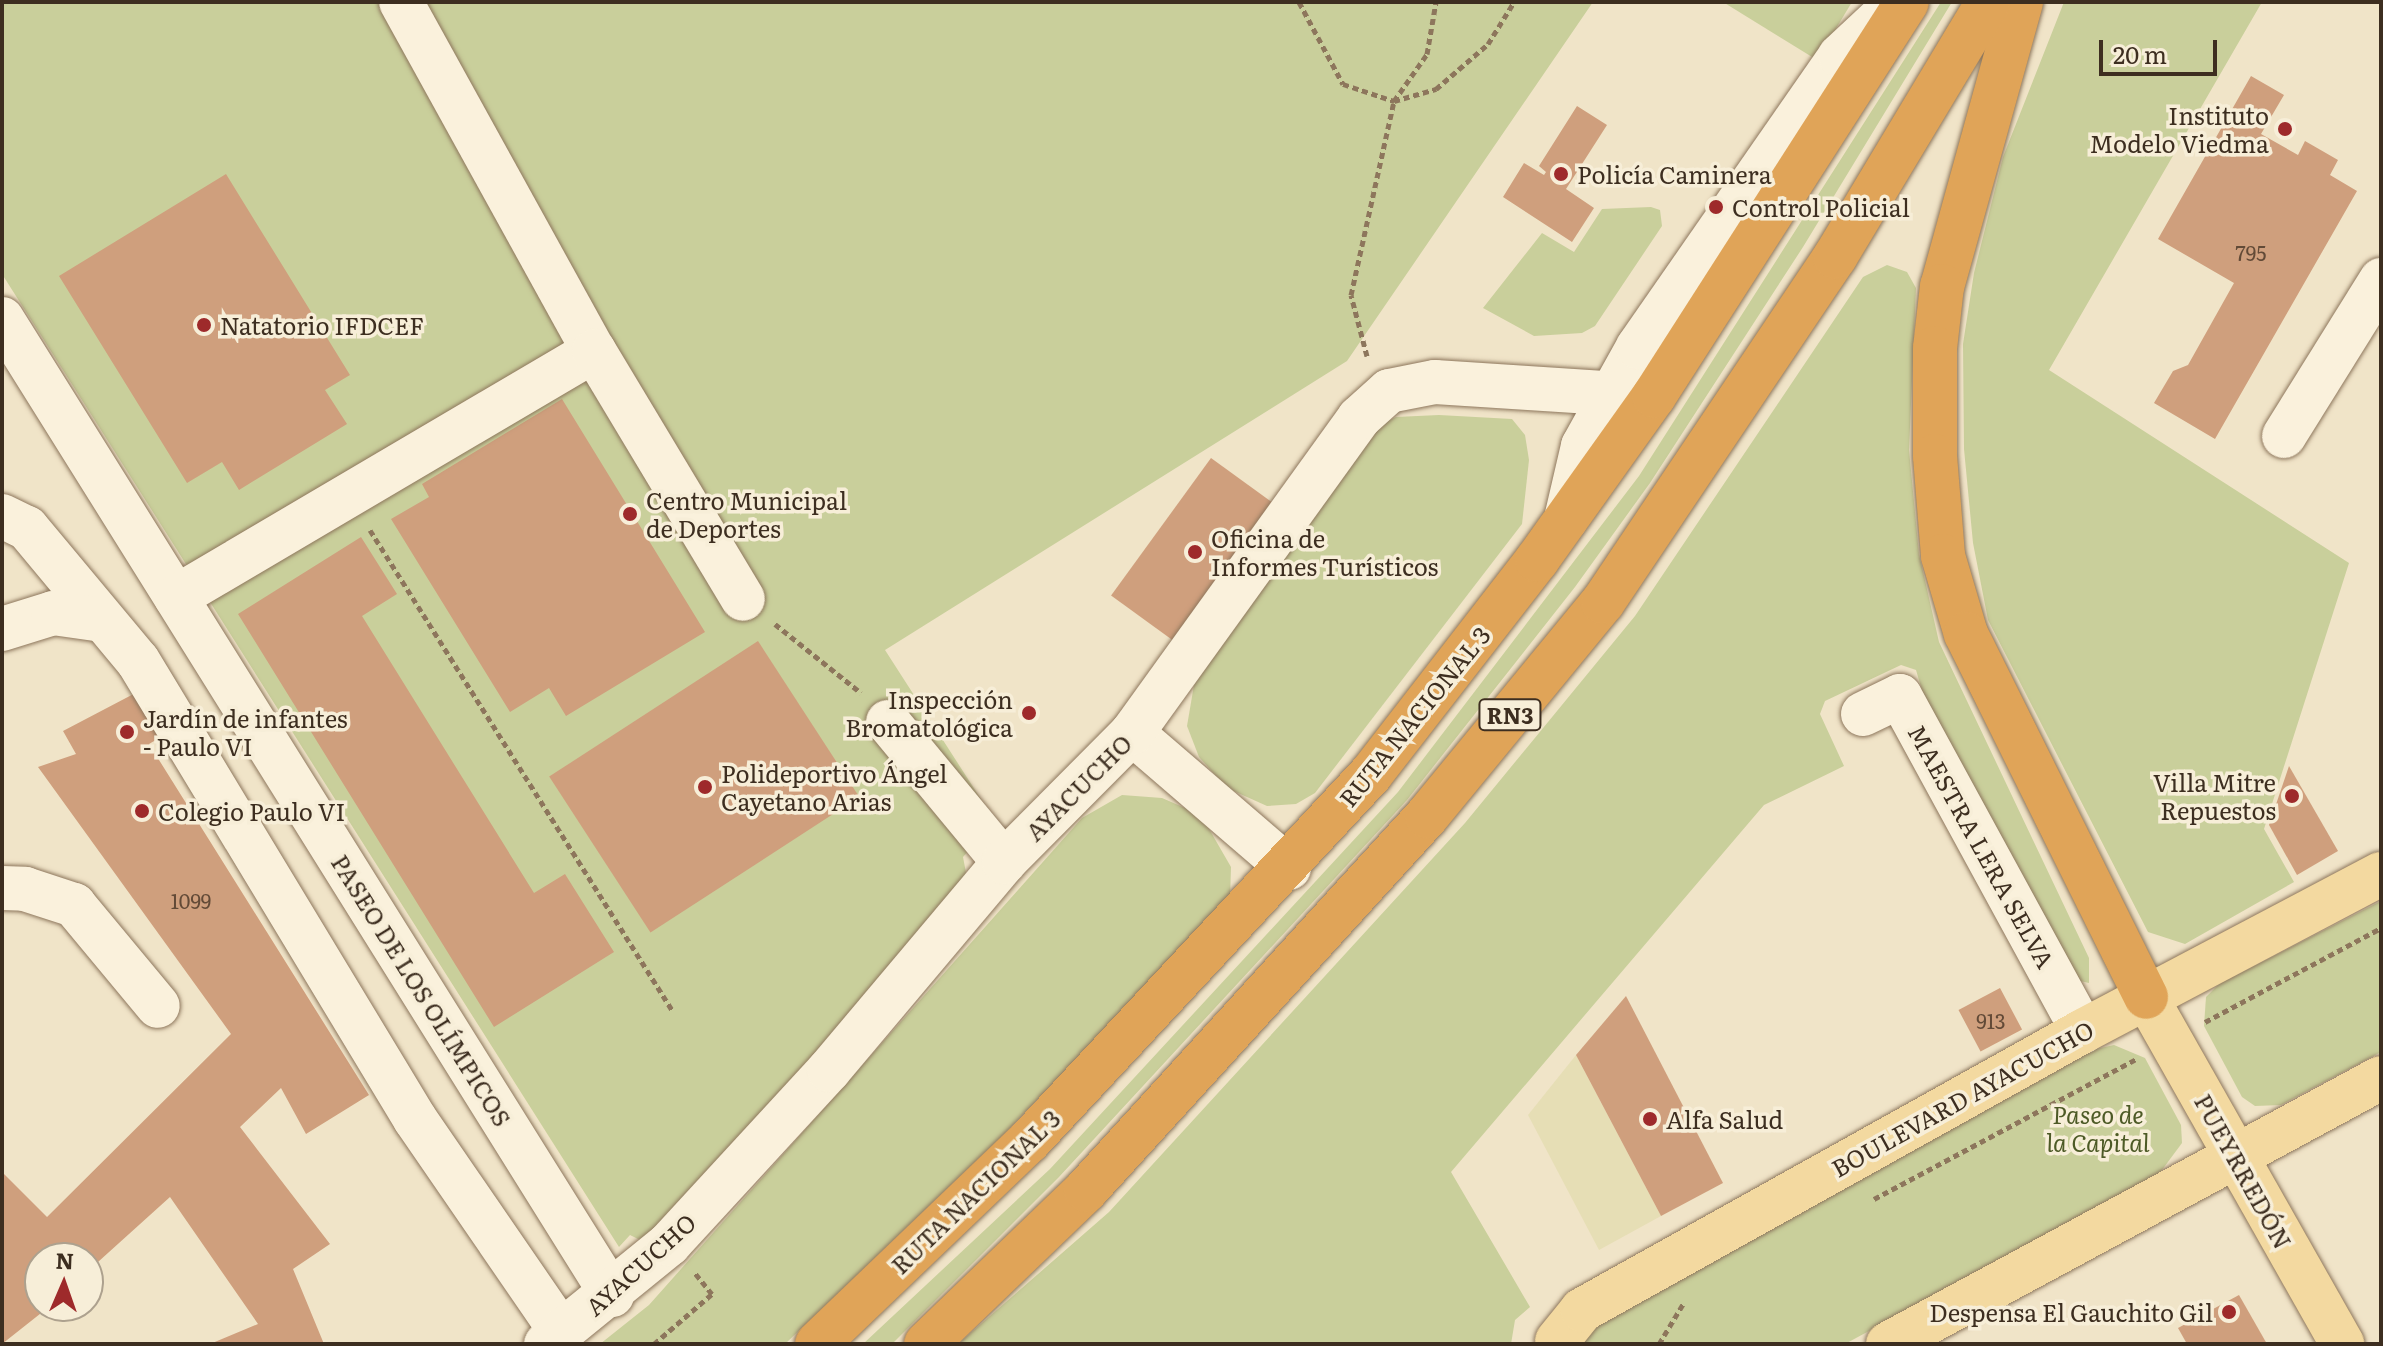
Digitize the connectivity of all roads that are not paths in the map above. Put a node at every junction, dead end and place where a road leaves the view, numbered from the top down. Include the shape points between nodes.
1 (401, 2) edge
2 (1898, 2) edge
3 (1907, 2) edge
4 (1988, 2) edge
5 (2021, 2) edge
6 (2381, 280) edge
7 (2, 319) edge
8 (594, 351) junction
9 (1633, 394) junction
10 (2284, 436) dead end
11 (2, 516) edge
12 (176, 597) junction
13 (743, 599) road end
14 (103, 620) junction
15 (2, 629) edge
16 (1863, 714) dead end
17 (888, 722) road end
18 (1132, 733) junction
19 (1004, 862) junction
20 (1289, 868) junction
21 (2381, 874) edge
22 (3, 888) edge
23 (2146, 997) junction
24 (158, 1006) dead end
25 (2083, 1031) junction
26 (2381, 1078) edge
27 (2234, 1157) junction
28 (612, 1295) junction
29 (554, 1338) edge
30 (1557, 1342) edge
31 (817, 1344) edge
32 (926, 1344) edge
33 (1888, 1344) edge
34 (2342, 1344) edge

1 - 8 street
2 - 9 street via 1840,56 1787,128
3 - 9 highway, RUTA NACIONAL 3
4 - 32 highway, RN3 via 1835,257 1603,602 1427,816 1321,933 1086,1190
5 - 23 highway via 1942,286 1935,348 1935,456 1943,556 1972,648
6 - 10 street
7 - 12 street, PASEO DE LOS OLÍMPICOS
8 - 12 street
8 - 13 street
9 - 18 street, AYACUCHO via 1435,382 1389,391 1359,418
9 - 20 highway, RUTA NACIONAL 3 via 1566,519 1371,774
11 - 14 street via 27,528
12 - 28 street, PASEO DE LOS OLÍMPICOS
14 - 15 street via 53,613
14 - 29 street via 138,661
16 - 25 street, MAESTRA LERA SELVA via 1900,696
17 - 19 street
18 - 19 street, AYACUCHO
18 - 20 street
19 - 28 street, AYACUCHO via 829,1070 669,1244
20 - 31 highway, RUTA NACIONAL 3 via 1029,1141
21 - 23 main road, BOULEVARD AYACUCHO
22 - 24 street via 25,889 74,905
23 - 25 main road, BOULEVARD AYACUCHO
23 - 27 main road, PUEYRREDÓN
25 - 30 main road, BOULEVARD AYACUCHO via 1582,1310
26 - 27 main road
27 - 33 main road
27 - 34 main road, PUEYRREDÓN
28 - 29 street, AYACUCHO

